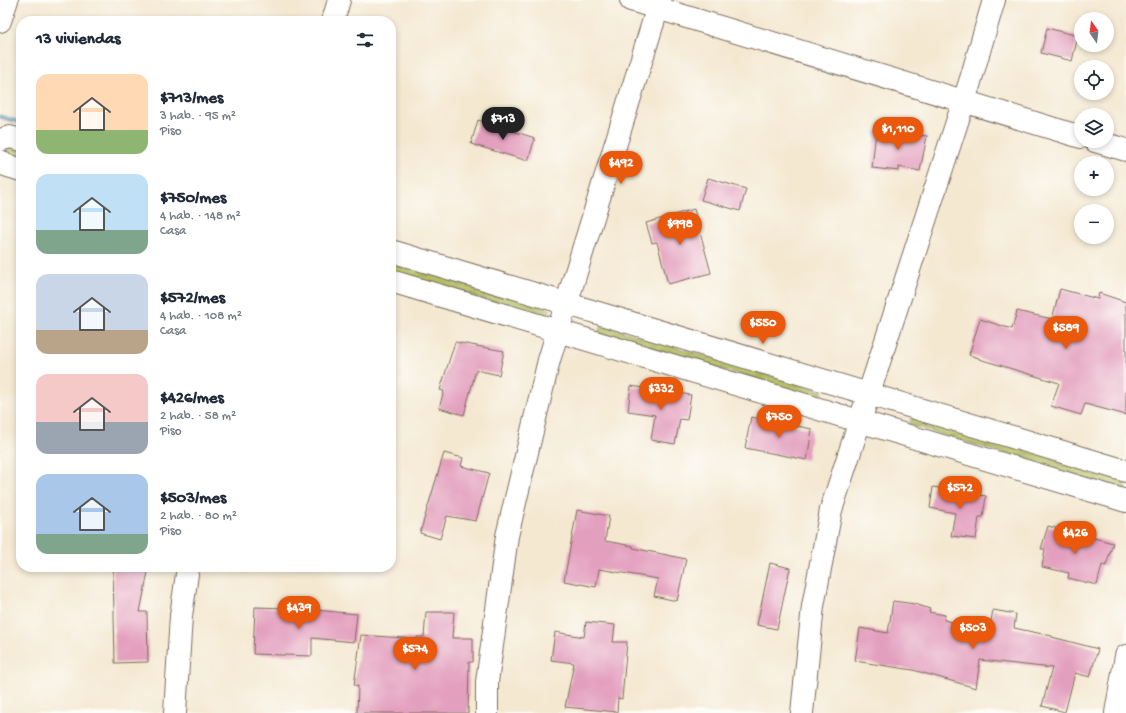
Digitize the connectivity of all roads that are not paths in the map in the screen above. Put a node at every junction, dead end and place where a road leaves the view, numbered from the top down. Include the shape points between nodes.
1 (7, 0) edge
2 (339, 0) edge
3 (631, 0) edge
4 (994, 0) edge
5 (659, 4) edge
6 (334, 16) edge
7 (0, 21) edge
8 (964, 101) junction
9 (1074, 135) edge
10 (16, 139) edge
11 (0, 140) edge
12 (1114, 147) edge
13 (1126, 150) edge
14 (0, 160) edge
15 (16, 168) edge
16 (396, 252) edge
17 (396, 281) edge
18 (566, 303) junction
19 (558, 330) junction
20 (869, 394) junction
21 (860, 421) junction
22 (1126, 471) edge
23 (1126, 501) edge
24 (187, 572) edge
25 (1126, 656) edge
26 (175, 713) edge
27 (487, 713) edge
28 (802, 713) edge
29 (1116, 713) edge

1 - 7 street
2 - 6 street
3 - 5 street
4 - 8 street
5 - 8 street
5 - 18 street
8 - 9 street
8 - 20 street
10 - 11 street via 10,137
12 - 13 street
14 - 15 street via 5,165
16 - 18 street
17 - 19 street
18 - 19 street
18 - 20 street
19 - 21 street
19 - 27 street via 548,360 507,536 487,682
20 - 21 street
20 - 22 street
21 - 23 street
21 - 28 street via 830,510 813,606
24 - 26 street via 181,616
25 - 29 street

